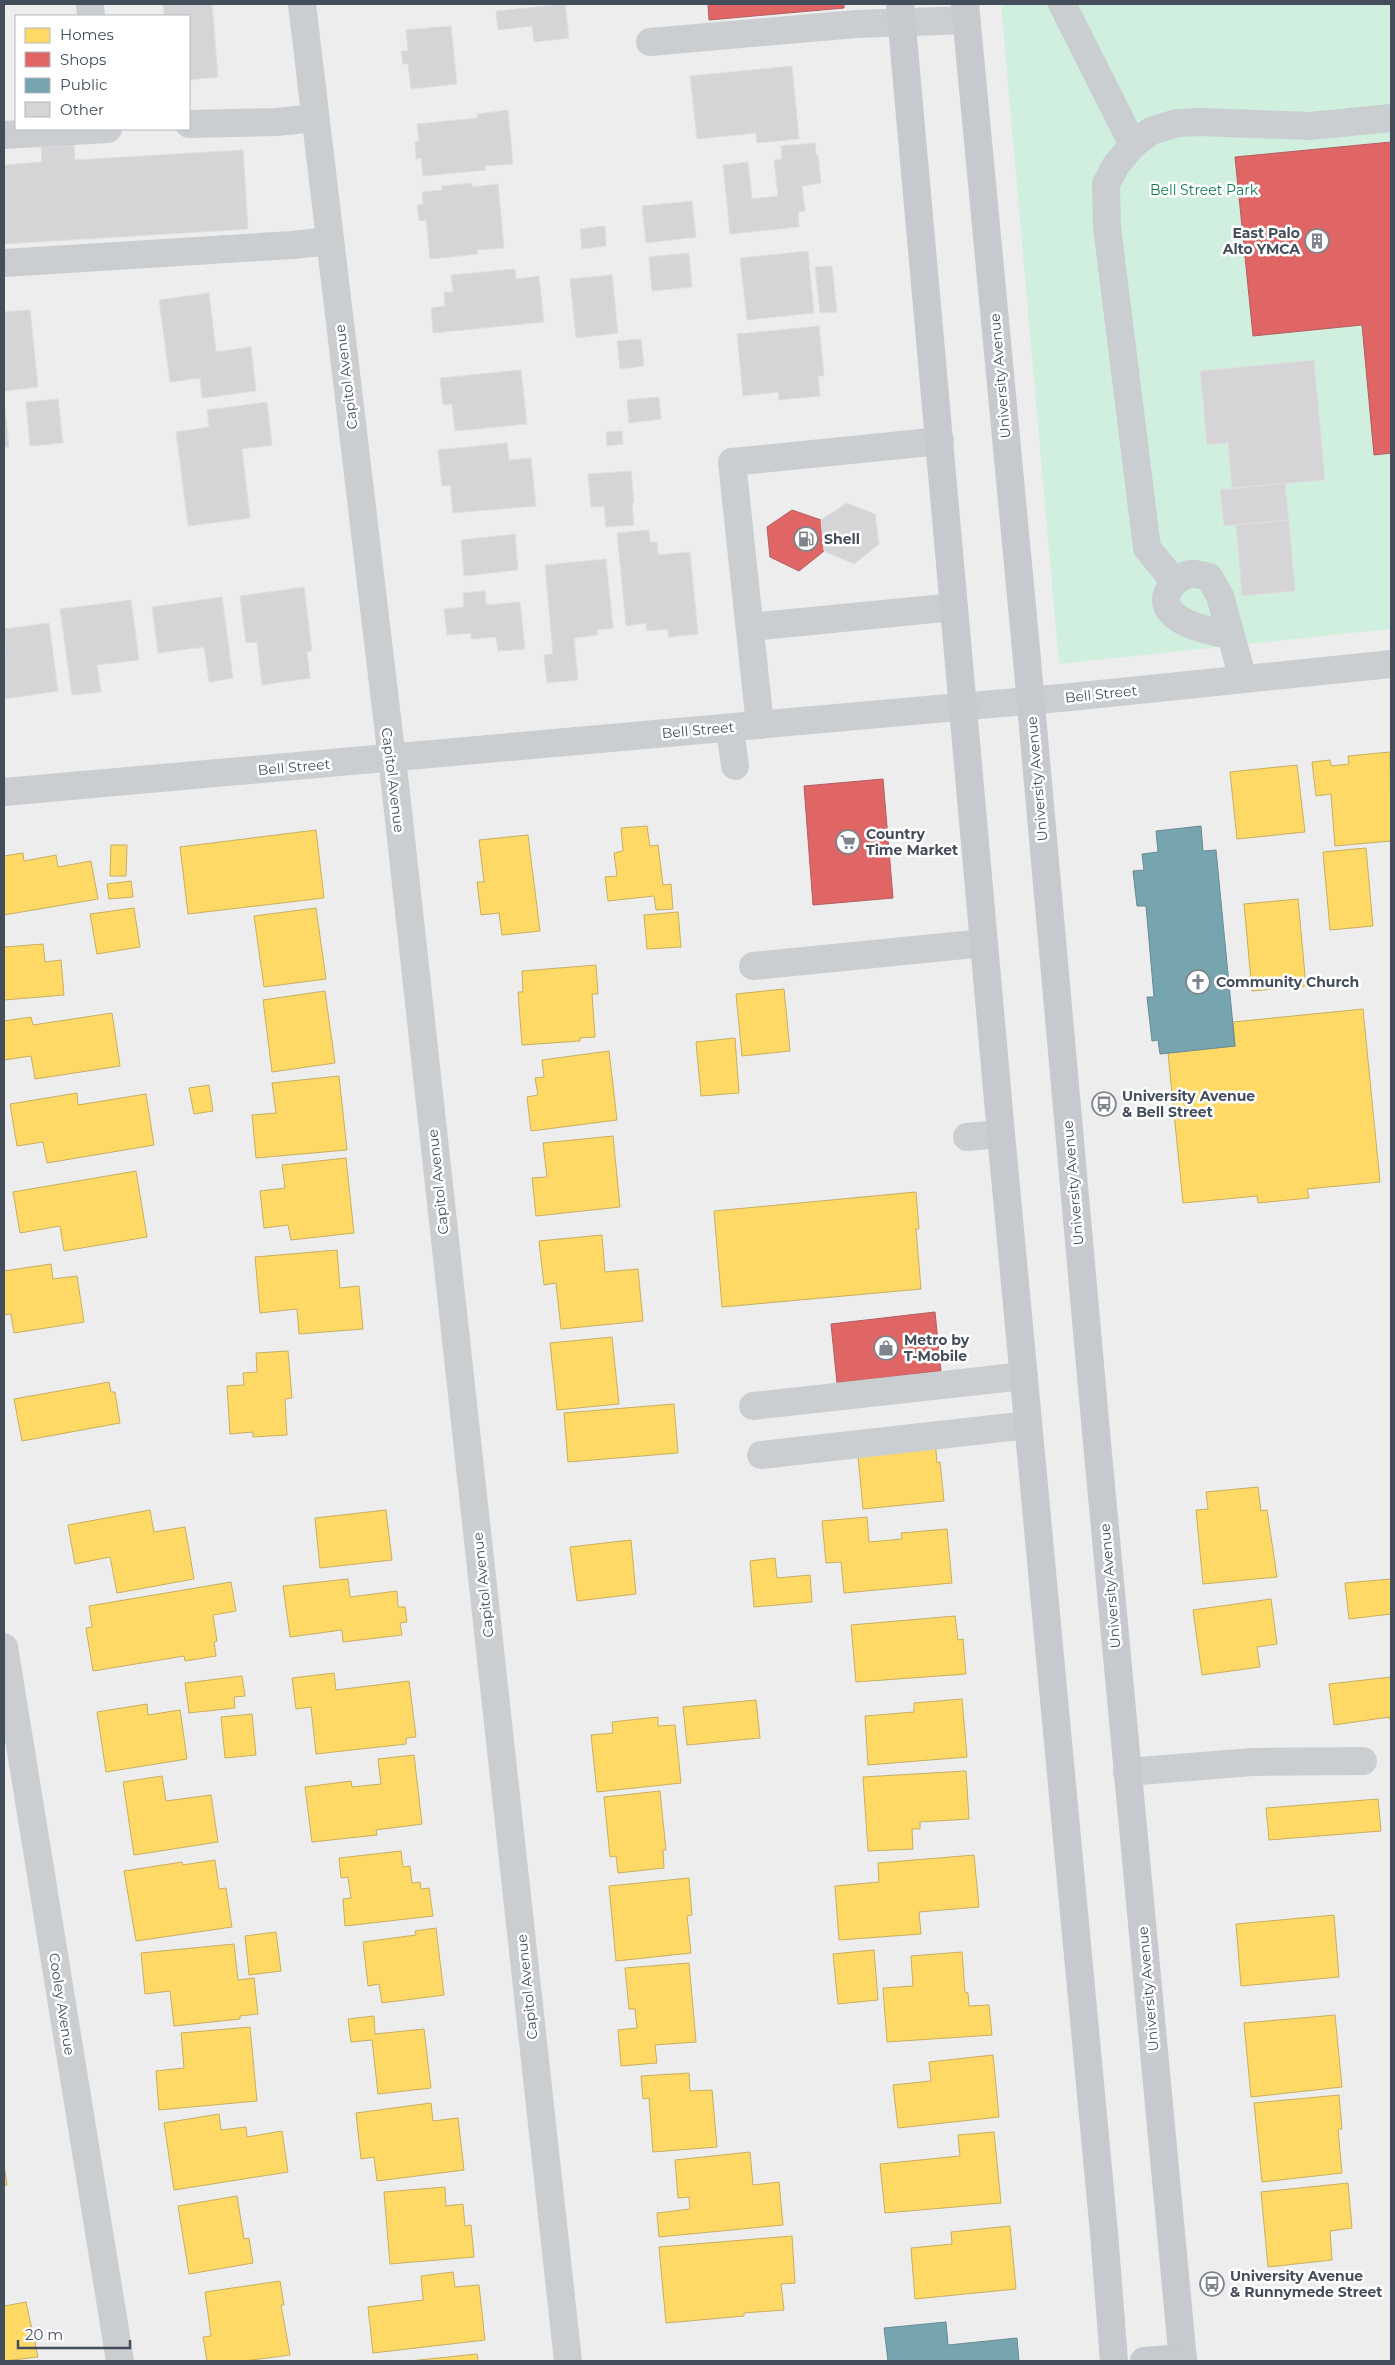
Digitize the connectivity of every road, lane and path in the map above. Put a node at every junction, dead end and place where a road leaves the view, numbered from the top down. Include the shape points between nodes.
1 (302, 4) edge
2 (1062, 4) edge
3 (965, 12) edge
4 (901, 13) edge
5 (650, 42) dead end
6 (316, 118) junction
7 (1391, 118) edge
8 (190, 124) edge
9 (86, 130) edge
10 (4, 135) edge
11 (1134, 145) junction
12 (330, 241) junction
13 (4, 262) edge
14 (940, 441) junction
15 (1174, 581) junction
16 (954, 607) junction
17 (750, 627) junction
18 (1231, 636) junction
19 (1391, 664) edge
20 (1243, 679) junction
21 (1031, 700) junction
22 (963, 707) junction
23 (760, 725) junction
24 (730, 728) junction
25 (391, 758) junction
26 (735, 766) dead end
27 (4, 792) edge
28 (984, 943) junction
29 (753, 966) dead end
30 (1001, 1134) junction
31 (967, 1137) dead end
32 (1024, 1376) junction
33 (753, 1406) dead end
34 (1028, 1425) junction
35 (761, 1455) dead end
36 (4, 1646) edge
37 (1363, 1762) dead end
38 (1127, 1772) junction
39 (1183, 2360) edge
40 (120, 2361) edge
41 (568, 2361) edge
42 (1114, 2361) edge
43 (1144, 2361) edge

1 - 6 street, Capitol Avenue
2 - 11 street
3 - 4 street
3 - 21 main road, University Avenue
4 - 5 street
4 - 14 main road
6 - 8 street
6 - 12 street, Capitol Avenue
7 - 11 street via 1310,126 1200,122 1177,116
9 - 10 street
11 - 15 street via 1116,165 1106,184 1107,227 1146,548
12 - 13 street
12 - 25 street, Capitol Avenue
14 - 16 main road
14 - 17 street via 732,462
15 - 18 street via 1166,595 1166,604 1173,614 1189,623
15 - 18 street via 1191,574 1209,577 1220,596
16 - 17 street
16 - 22 main road
17 - 23 street
18 - 20 street
19 - 20 street, Bell Street
20 - 21 street, Bell Street
21 - 22 street, Bell Street
21 - 38 main road, University Avenue
22 - 23 street, Bell Street
22 - 28 main road
23 - 24 street, Bell Street
24 - 25 street, Bell Street
24 - 26 street
25 - 27 street, Bell Street
25 - 41 street, Capitol Avenue
28 - 29 street
28 - 30 main road
30 - 31 street
30 - 32 main road
32 - 33 street
32 - 34 main road
34 - 35 street
34 - 42 main road
36 - 40 street, Cooley Avenue
37 - 38 street via 1252,1762
38 - 39 main road, University Avenue
39 - 43 main road

